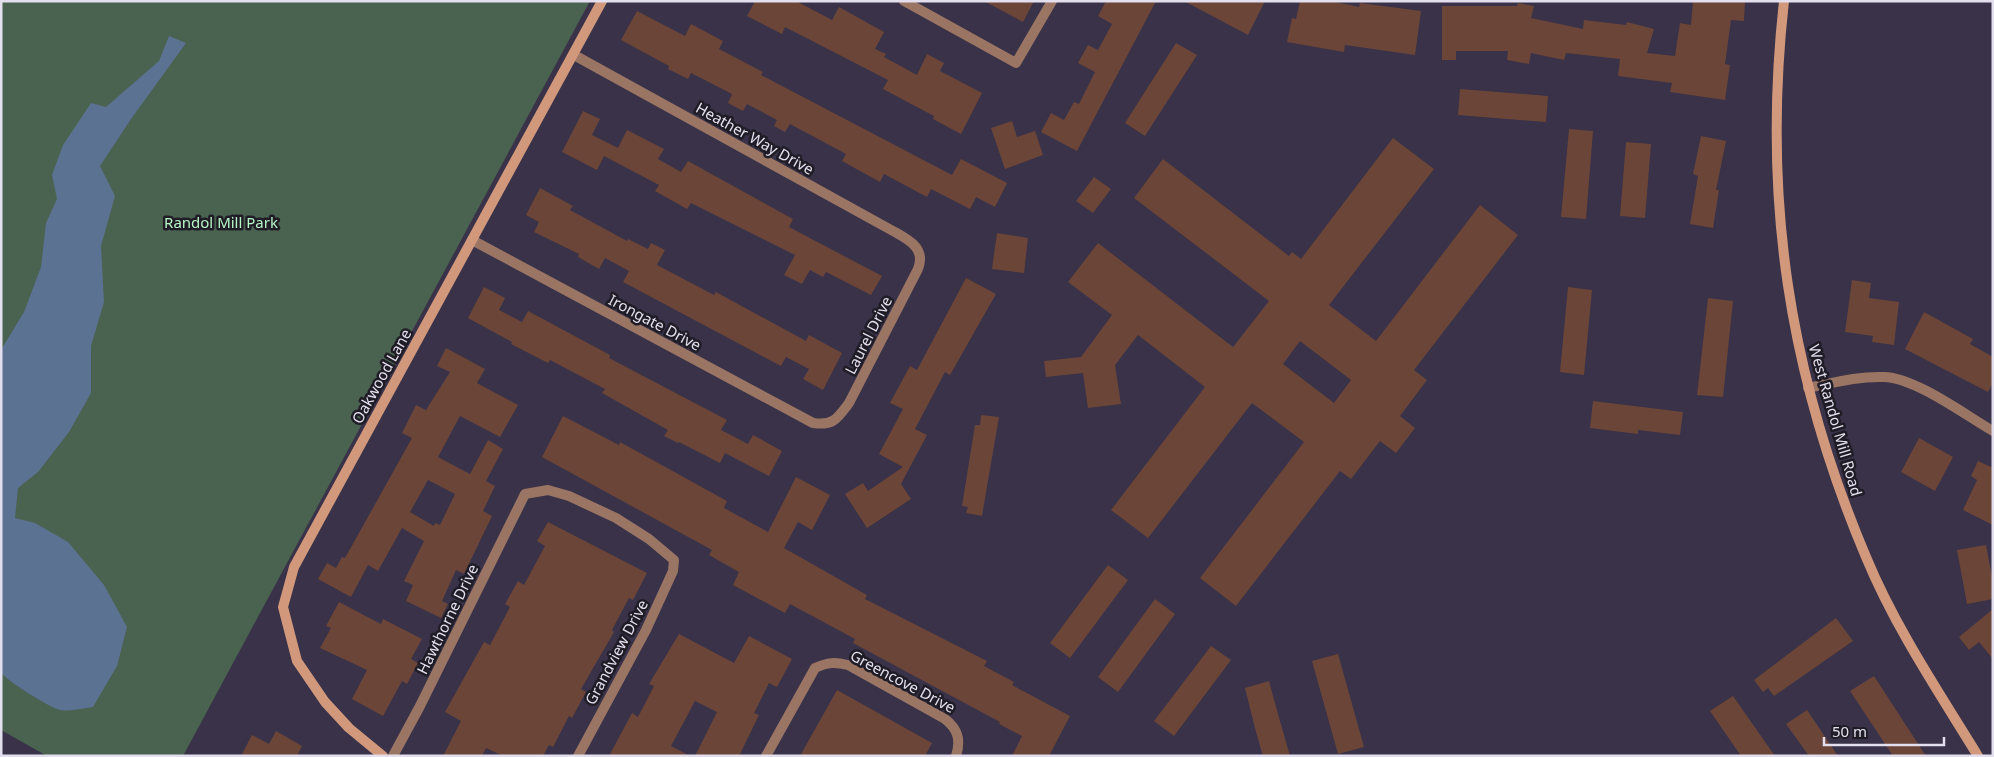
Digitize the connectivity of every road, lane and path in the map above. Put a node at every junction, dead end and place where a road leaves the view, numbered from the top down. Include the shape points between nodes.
1 (602, 1) edge
2 (904, 1) edge
3 (1052, 1) edge
4 (1784, 1) edge
5 (574, 55) junction
6 (472, 240) junction
7 (919, 250) joint
8 (1808, 388) junction
9 (827, 425) joint
10 (1993, 431) edge
11 (674, 560) joint
12 (383, 756) edge
13 (392, 756) edge
14 (578, 756) edge
15 (766, 756) edge
16 (956, 756) edge
17 (1978, 756) edge

1 - 5 street, Oakwood Lane
2 - 3 street via 1016,63
4 - 8 street, West Randol Mill Road via 1776,86 1777,191 1784,265
5 - 6 street, Oakwood Lane
5 - 7 street, Heather Way Drive via 893,230
6 - 9 street, Irongate Drive via 780,407 813,423
6 - 12 street, Oakwood Lane via 294,567 283,606 297,661 310,681 349,728
7 - 9 street, Laurel Drive via 921,260 918,269 849,403
8 - 10 street via 1843,380 1885,377 1918,387
8 - 17 street, West Randol Mill Road via 1832,468 1866,558 1914,654
11 - 13 street, Hawthorne Drive via 650,539 616,518 569,496 548,490 525,494
11 - 14 street, Grandview Drive via 673,571 646,630
15 - 16 street, Greencove Drive via 815,668 826,663 848,665 945,719 953,725 958,736

